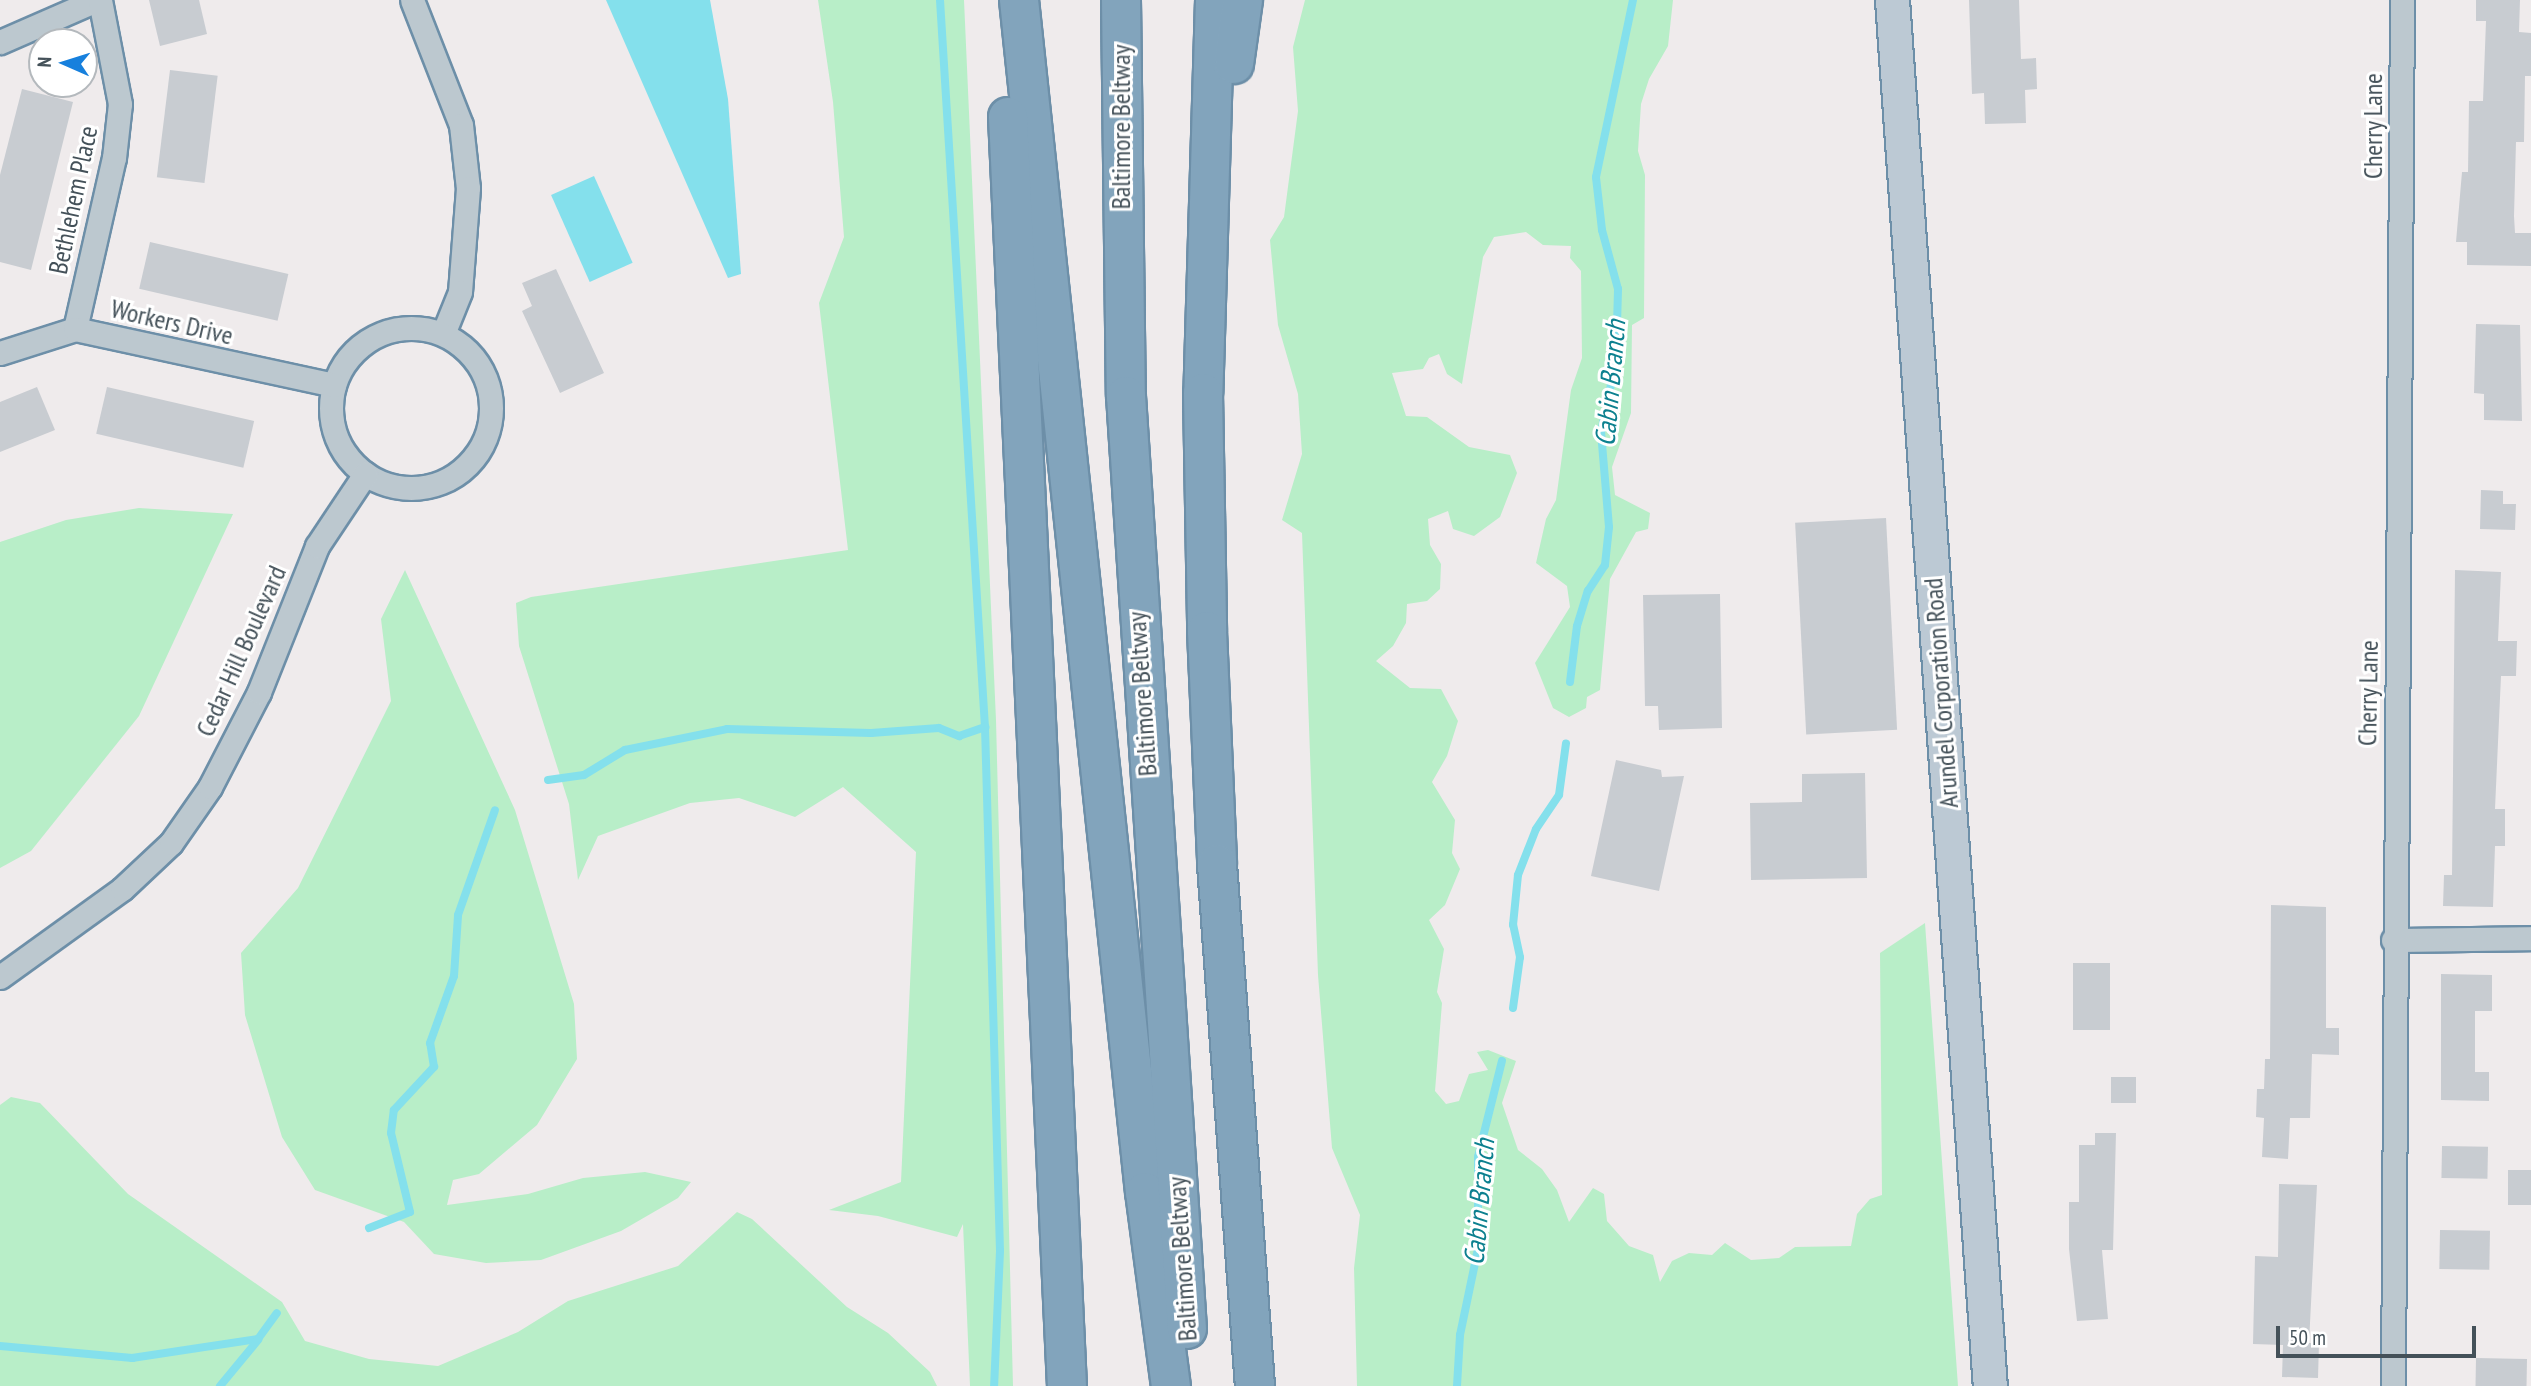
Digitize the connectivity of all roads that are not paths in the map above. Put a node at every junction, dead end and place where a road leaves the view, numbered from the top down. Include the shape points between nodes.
1 (98, 0) edge
2 (412, 0) edge
3 (1002, 0) edge
4 (1019, 0) edge
5 (1121, 0) edge
6 (1215, 0) edge
7 (1243, 0) edge
8 (1892, 0) edge
9 (2402, 0) edge
10 (0, 42) edge
11 (75, 329) junction
12 (443, 334) junction
13 (0, 353) edge
14 (334, 386) junction
15 (1203, 393) junction
16 (365, 474) junction
17 (2531, 938) edge
18 (2393, 940) junction
19 (0, 977) edge
20 (1067, 1386) edge
21 (1171, 1386) edge
22 (1191, 1386) edge
23 (1255, 1386) edge
24 (1990, 1386) edge
25 (2393, 1386) edge

1 - 10 street
1 - 11 street, Bethlehem Place via 120,104 114,158
2 - 12 street via 461,125 468,188 460,292
3 - 20 highway
4 - 21 highway via 1145,1192
5 - 22 highway, Baltimore Beltway via 1120,142 1134,561
6 - 15 highway
7 - 15 highway
8 - 24 street, Arundel Corporation Road
9 - 18 street, Cherry Lane
11 - 13 street, Workers Drive
11 - 14 street, Workers Drive
12 - 14 street via 400,328 375,335 355,350
12 - 16 street via 470,352 484,372 491,397 491,423 482,447 467,467 446,481 422,488 397,488
14 - 16 street via 331,420 339,444
15 - 23 highway via 1217,864
16 - 19 street, Cedar Hill Boulevard via 317,546 259,692 210,787 171,843 122,889
17 - 18 street
18 - 25 street, Cherry Lane

